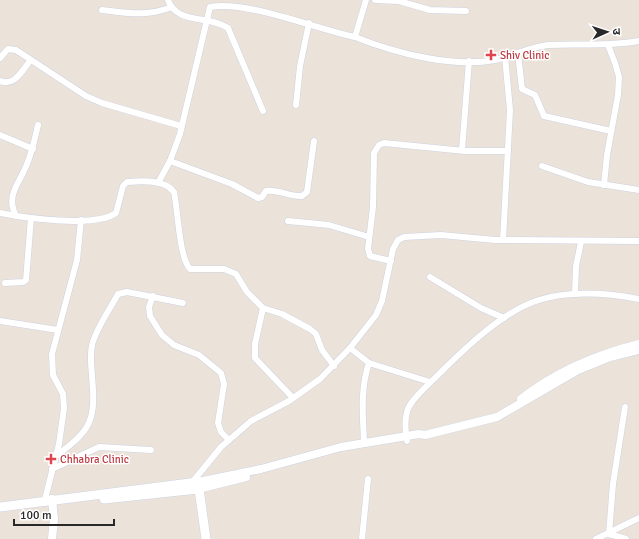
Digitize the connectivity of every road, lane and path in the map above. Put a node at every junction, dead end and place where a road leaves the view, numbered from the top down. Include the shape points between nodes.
1 (168, 0) edge
2 (366, 0) edge
3 (375, 0) edge
4 (228, 1) edge
5 (172, 8) junction
6 (102, 10) dead end
7 (466, 11) dead end
8 (207, 21) junction
9 (309, 23) junction
10 (355, 37) junction
11 (639, 42) edge
12 (608, 45) junction
13 (518, 53) junction
14 (505, 57) junction
15 (0, 58) edge
16 (31, 60) junction
17 (469, 61) junction
18 (0, 81) edge
19 (296, 105) dead end
20 (263, 111) dead end
21 (38, 125) dead end
22 (181, 126) junction
23 (611, 131) junction
24 (0, 135) edge
25 (314, 141) dead end
26 (32, 149) junction
27 (462, 150) junction
28 (508, 151) junction
29 (170, 161) junction
30 (542, 166) dead end
31 (158, 183) junction
32 (604, 186) junction
33 (639, 190) edge
34 (0, 213) edge
35 (16, 216) junction
36 (31, 218) junction
37 (81, 220) junction
38 (288, 222) dead end
39 (369, 237) junction
40 (503, 240) junction
41 (639, 241) edge
42 (581, 242) junction
43 (391, 261) junction
44 (430, 277) dead end
45 (5, 283) dead end
46 (575, 294) junction
47 (153, 296) junction
48 (639, 299) edge
49 (183, 303) dead end
50 (263, 308) junction
51 (504, 318) junction
52 (0, 321) edge
53 (58, 330) junction
54 (639, 344) edge
55 (350, 348) junction
56 (639, 350) edge
57 (369, 363) junction
58 (334, 366) junction
59 (430, 382) junction
60 (293, 398) junction
61 (625, 407) dead end
62 (488, 419) junction
63 (407, 439) junction
64 (229, 440) junction
65 (364, 443) junction
66 (151, 450) dead end
67 (56, 455) junction
68 (52, 469) junction
69 (368, 479) dead end
70 (194, 486) junction
71 (48, 502) junction
72 (0, 507) edge
73 (0, 513) edge
74 (639, 518) edge
75 (609, 534) junction
76 (52, 539) edge
77 (206, 539) edge
78 (362, 539) edge
79 (596, 539) edge
80 (626, 539) edge

1 - 5 street
2 - 10 street
3 - 7 street via 399,1 430,10
4 - 8 street via 210,7
4 - 9 street via 263,4
5 - 6 street via 145,14
5 - 8 street via 181,15
8 - 20 street via 224,26 230,32
8 - 22 street
9 - 10 street
9 - 19 street via 300,66
10 - 17 street via 397,51
11 - 12 street
12 - 13 street via 545,45
12 - 23 street via 619,77
13 - 14 street
13 - 23 street via 522,89 535,95 544,116
14 - 17 street
14 - 28 street via 510,110
15 - 16 street via 5,51 13,48
16 - 18 street via 12,82
16 - 22 street via 86,96
17 - 27 street
21 - 26 street
22 - 29 street
23 - 32 street
24 - 26 street
25 - 29 street via 307,192 302,196 271,190 258,198 232,184
26 - 35 street via 27,166 12,193 12,208
27 - 28 street
27 - 39 street via 378,144 374,153 373,207
28 - 40 street
29 - 31 street
30 - 32 street
31 - 37 street via 127,182 123,186 116,213 109,217
31 - 50 street via 174,192 186,265 190,269 232,271
32 - 33 street
34 - 35 street
35 - 36 street
36 - 37 street
36 - 45 street via 26,280
37 - 53 street via 77,260
38 - 39 street via 329,225
39 - 43 street via 370,256
40 - 42 street
40 - 43 street via 441,235 404,237 396,242
41 - 42 street
42 - 46 street via 576,266
43 - 55 street via 376,315
44 - 51 street via 475,305
46 - 48 street via 605,294
46 - 51 street via 538,300
47 - 49 street
47 - 64 street via 149,307 150,316 162,335 174,345 199,355 221,374 224,384 218,423 221,432
47 - 67 street via 124,291 118,294 92,345 94,396 90,422 85,431
50 - 58 street via 282,314 310,329 316,334 322,350
50 - 60 street via 255,344 255,358
51 - 59 street via 472,343
52 - 53 street
53 - 67 street via 52,365 55,382 63,394 64,408
54 - 62 street via 595,356 556,374
55 - 57 street
55 - 58 street
56 - 62 street via 610,357 578,370 505,413
57 - 59 street
57 - 65 street via 364,376 362,395
58 - 60 street
59 - 63 street via 410,406 406,415
60 - 64 street via 251,421
61 - 75 street via 613,484
62 - 63 street
63 - 65 street
63 - 70 street
64 - 70 street via 212,455
65 - 70 street
66 - 68 street via 99,447
67 - 68 street
68 - 71 street
69 - 78 street
70 - 71 main road
70 - 77 main road
71 - 72 main road
71 - 73 main road
71 - 76 street via 54,520
74 - 75 street
75 - 79 street
75 - 80 street

